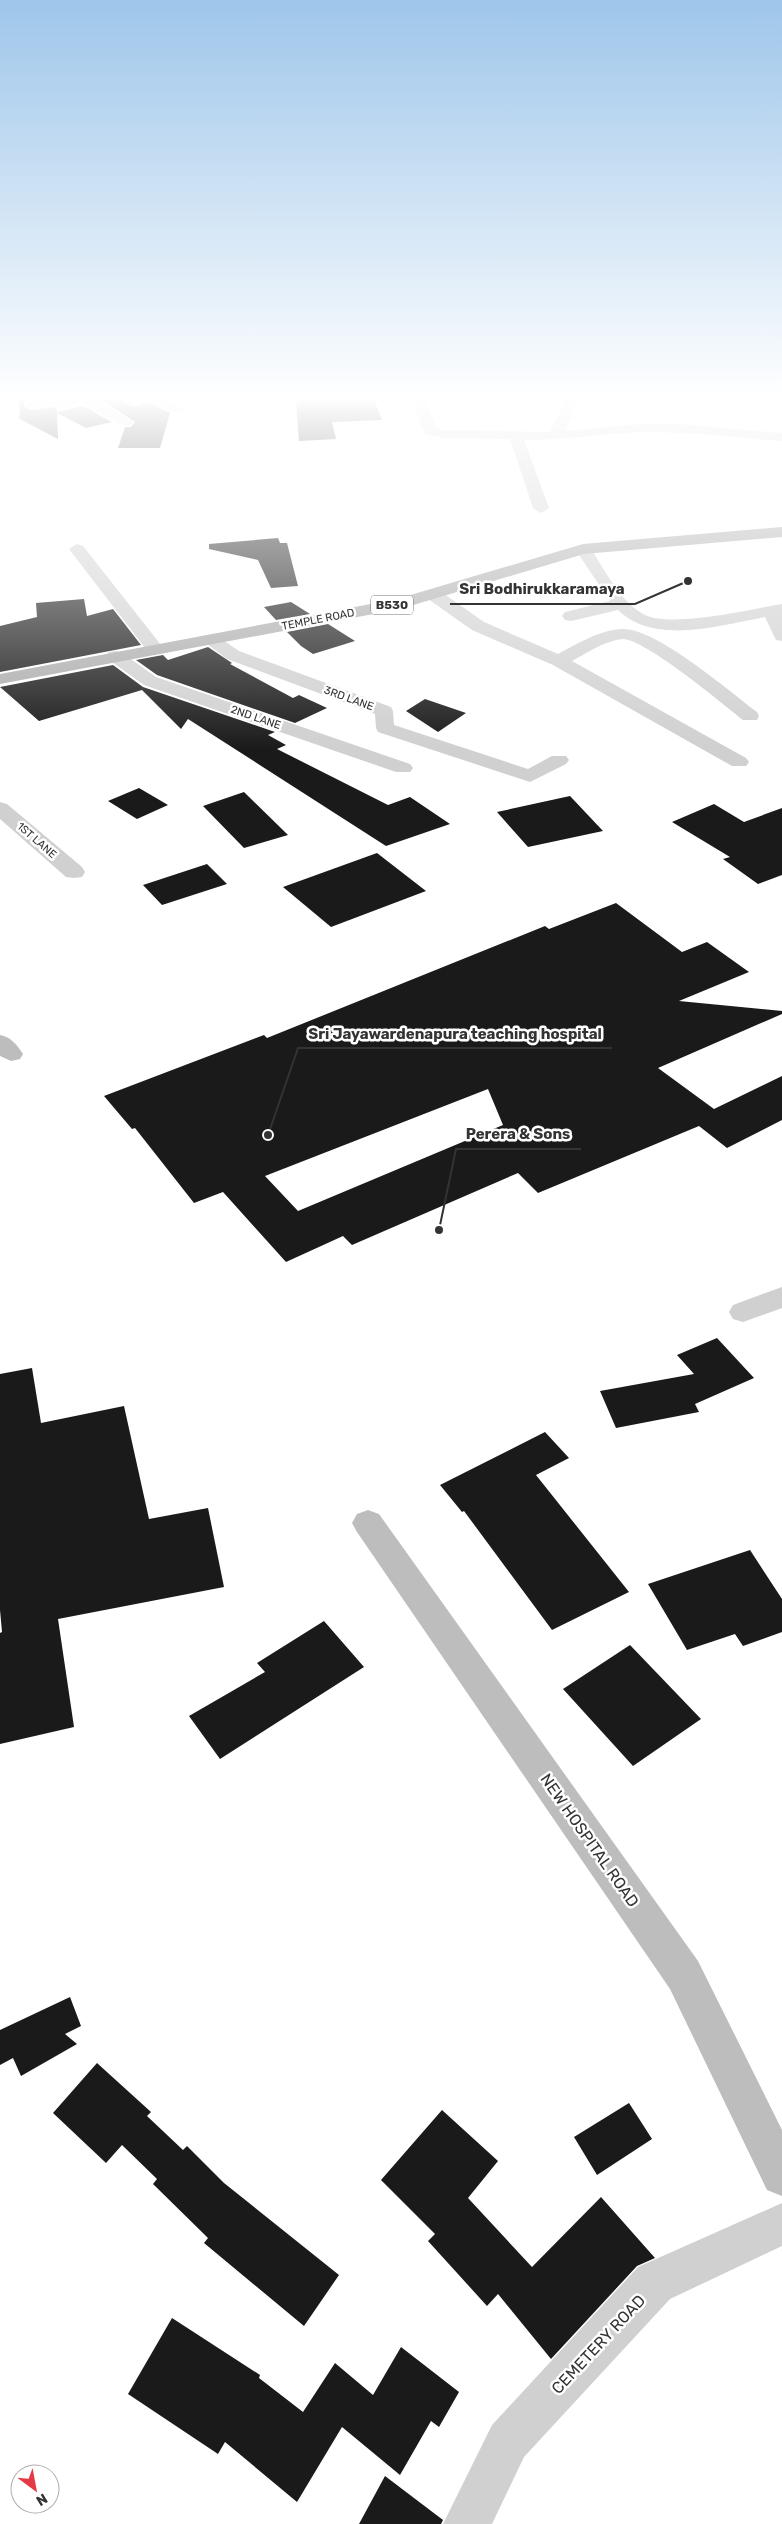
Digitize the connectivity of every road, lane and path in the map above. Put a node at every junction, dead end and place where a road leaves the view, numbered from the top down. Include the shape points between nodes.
1 (782, 532) edge
2 (77, 548) dead end
3 (583, 549) junction
4 (434, 595) junction
5 (622, 604) junction
6 (777, 609) edge
7 (572, 616) dead end
8 (782, 636) edge
9 (212, 640) junction
10 (155, 649) junction
11 (114, 656) junction
12 (559, 661) junction
13 (0, 679) edge
14 (750, 716) dead end
15 (559, 760) dead end
16 (739, 762) dead end
17 (403, 768) dead end
18 (0, 808) edge
19 (74, 872) dead end
20 (782, 1297) edge
21 (743, 1312) dead end
22 (368, 1523) dead end
23 (782, 2174) edge
24 (782, 2224) edge
25 (467, 2524) edge

1 - 3 main road, TEMPLE ROAD / B530
2 - 10 street
3 - 4 main road, TEMPLE ROAD / B530
3 - 5 street
4 - 9 main road, TEMPLE ROAD / B530
4 - 12 street via 478,626
5 - 6 street via 639,619 656,625
5 - 7 street
6 - 8 street
9 - 10 main road, TEMPLE ROAD / B530
9 - 15 street, 3RD LANE via 233,655 384,711 384,728 530,776
10 - 11 main road, TEMPLE ROAD / B530
11 - 13 main road, TEMPLE ROAD / B530
11 - 17 street, 2ND LANE via 150,681
12 - 14 street via 599,640 632,634
12 - 16 street
18 - 19 street, 1ST LANE
20 - 21 street
22 - 23 main road, NEW HOSPITAL ROAD via 684,1975
24 - 25 street, CEMETERY ROAD via 654,2283 508,2441

